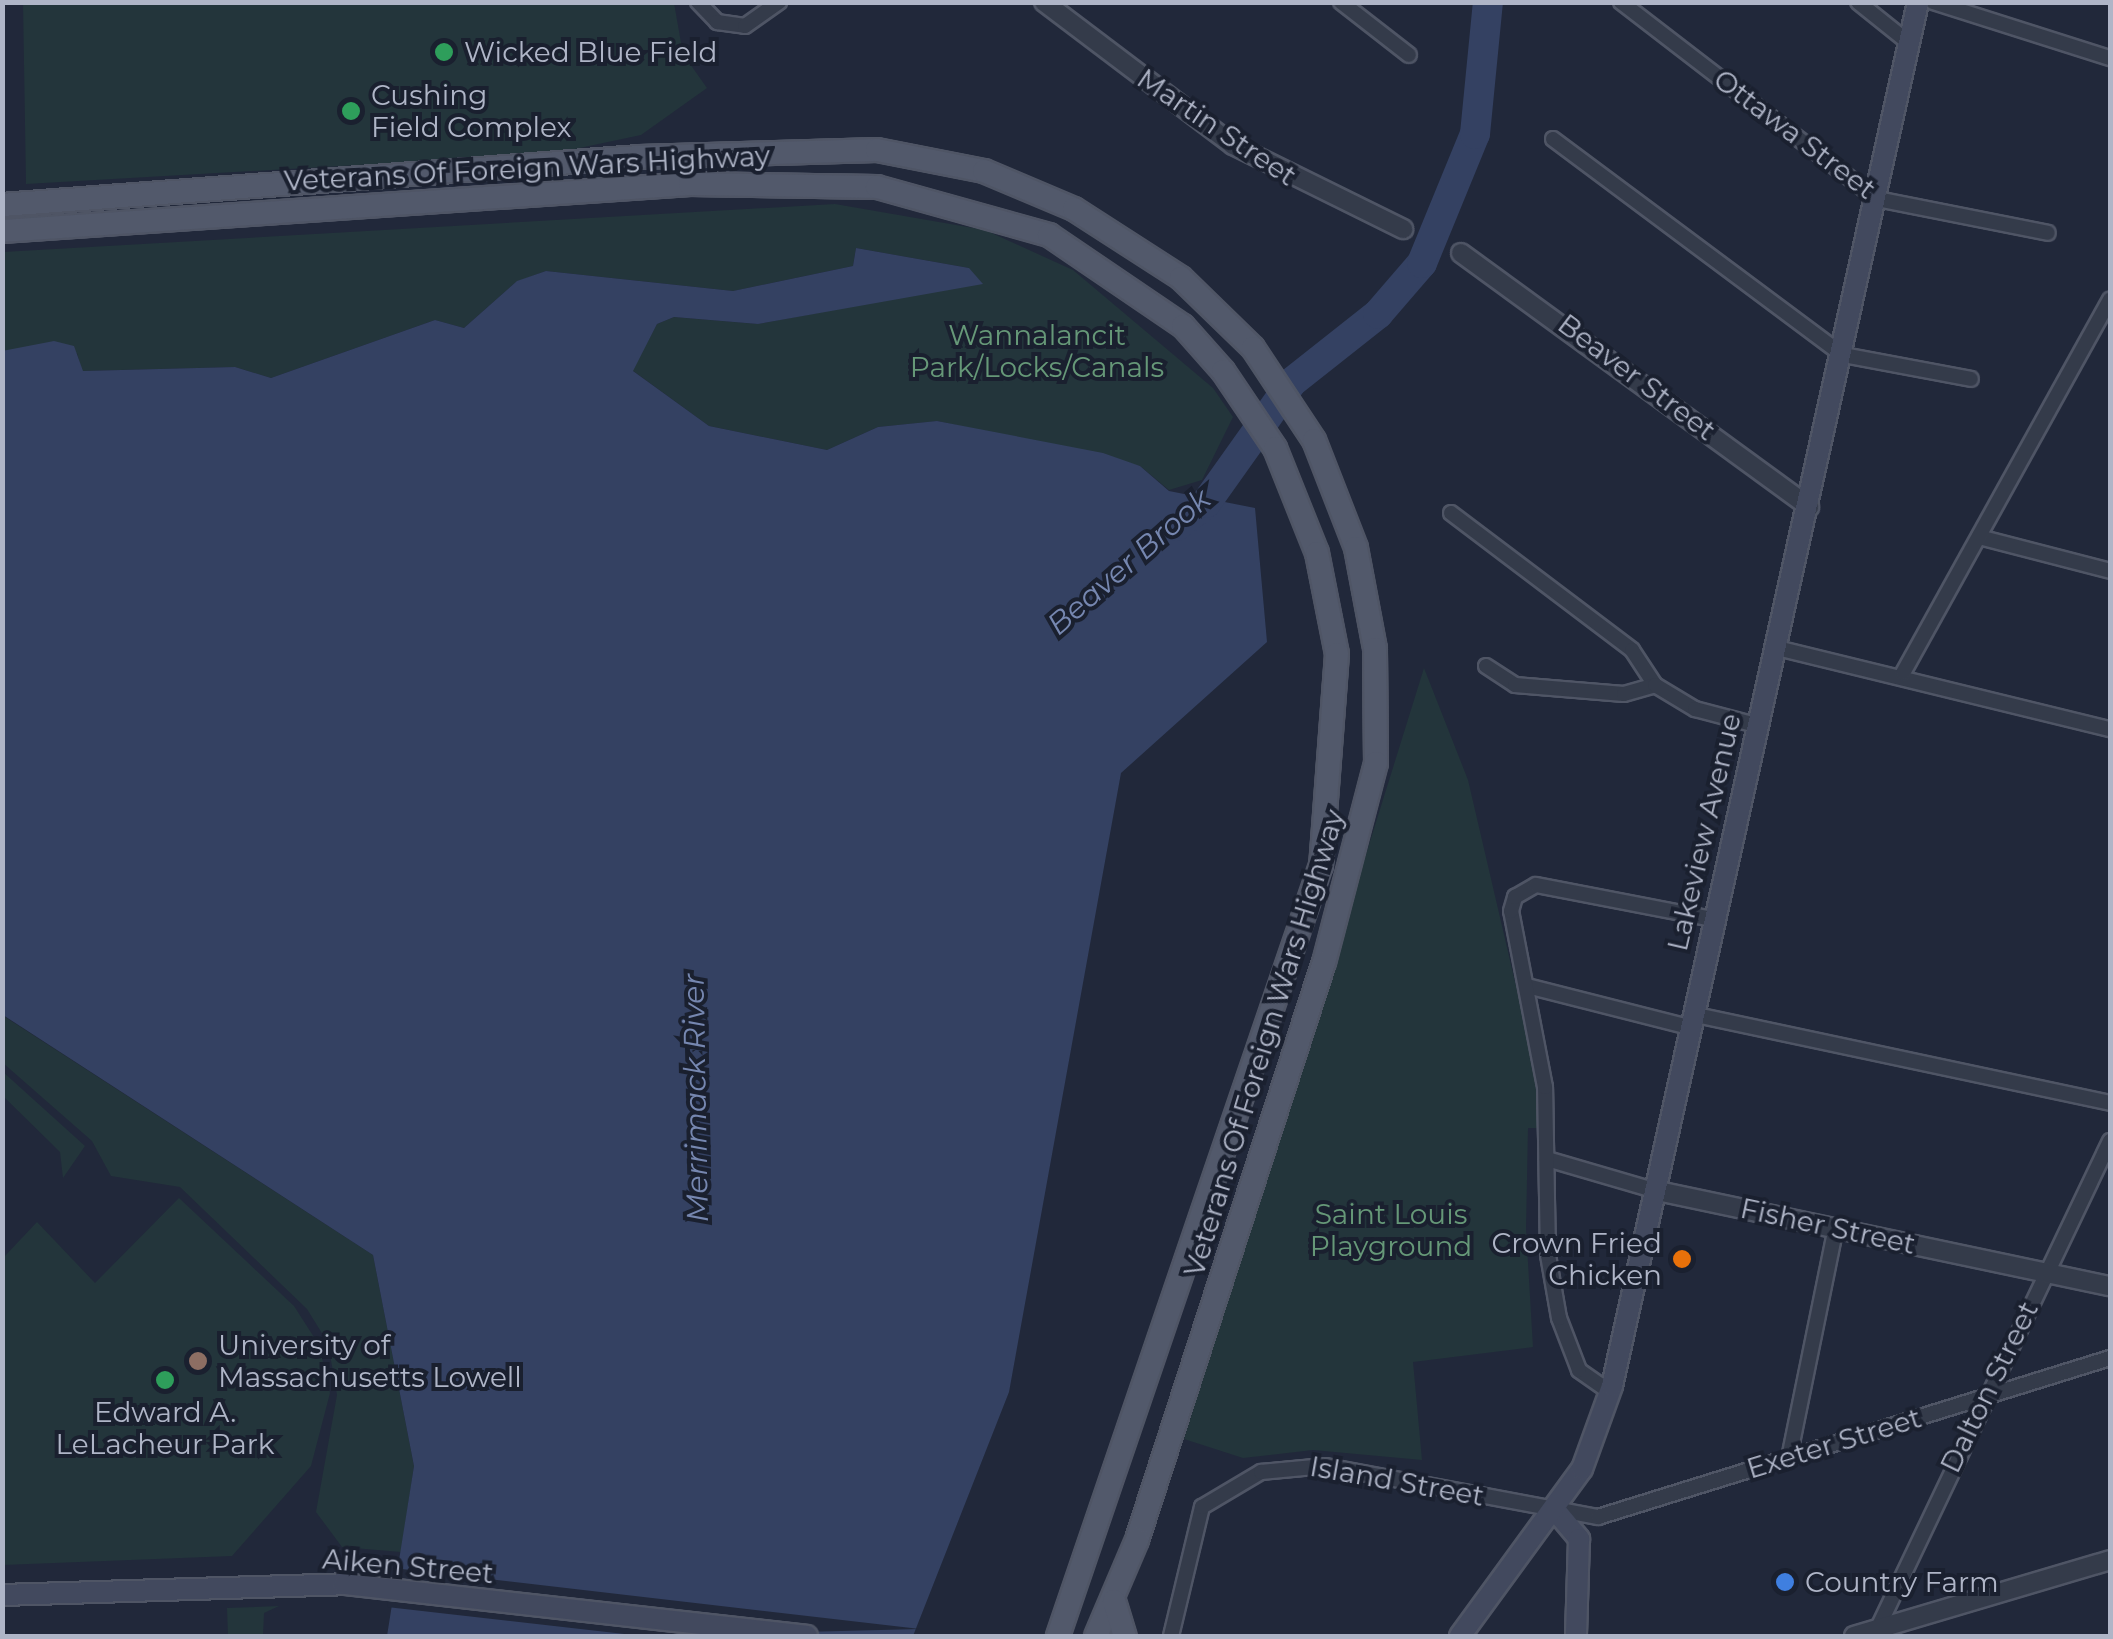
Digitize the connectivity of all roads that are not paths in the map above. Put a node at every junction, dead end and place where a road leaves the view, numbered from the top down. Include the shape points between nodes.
1 (698, 2) edge
2 (779, 2) edge
3 (1044, 2) edge
4 (1340, 2) edge
5 (1621, 2) edge
6 (1858, 2) edge
7 (1918, 2) edge
8 (1933, 2) edge
9 (1908, 42) junction
10 (1408, 55) dead end
11 (2110, 58) edge
12 (1553, 139) dead end
13 (1877, 198) junction
14 (2, 205) edge
15 (1403, 230) dead end
16 (2, 232) edge
17 (2048, 233) dead end
18 (1461, 253) dead end
19 (2110, 299) edge
20 (1843, 355) junction
21 (1971, 379) dead end
22 (1809, 507) junction
23 (1450, 514) dead end
24 (1979, 537) junction
25 (2110, 571) edge
26 (1773, 647) junction
27 (1486, 666) dead end
28 (1903, 673) junction
29 (1655, 685) junction
30 (1756, 725) junction
31 (2110, 729) edge
32 (1713, 919) junction
33 (1527, 986) junction
34 (1690, 1020) junction
35 (2110, 1103) edge
36 (2110, 1140) edge
37 (1547, 1159) junction
38 (1653, 1190) junction
39 (1836, 1227) junction
40 (2046, 1271) junction
41 (2110, 1286) edge
42 (2110, 1358) edge
43 (1610, 1392) junction
44 (1983, 1397) junction
45 (1789, 1458) junction
46 (1556, 1510) junction
47 (2110, 1560) edge
48 (2, 1595) edge
49 (1114, 1601) junction
50 (1876, 1632) edge
51 (807, 1636) edge
52 (1058, 1636) edge
53 (1096, 1636) edge
54 (1125, 1636) edge
55 (1170, 1636) edge
56 (1460, 1636) edge
57 (1576, 1636) edge
58 (1854, 1636) edge
59 (1897, 1636) edge

1 - 2 street via 727,26 760,22
3 - 15 street, Martin Street via 1233,145
4 - 10 street
5 - 13 street, Ottawa Street
6 - 9 street
7 - 9 main road, Lakeview Avenue
8 - 11 street
9 - 13 main road, Lakeview Avenue
12 - 20 street
13 - 17 street, Ottawa Street
13 - 20 main road, Lakeview Avenue
14 - 49 main road, Veterans Of Foreign Wars Highway via 639,157 877,150 984,171 1060,202 1181,278 1253,348 1301,418 1341,502 1372,614 1376,763 1324,962
16 - 52 main road, Veterans Of Foreign Wars Highway via 690,184 877,187 1049,235 1142,294 1223,371 1275,448 1318,553 1337,654 1321,865
18 - 22 street, Beaver Street
19 - 24 street
20 - 21 street
20 - 22 main road, Lakeview Avenue
22 - 26 main road, Lakeview Avenue
23 - 29 street via 1632,650
24 - 25 street
24 - 28 street
26 - 28 street
26 - 30 main road, Lakeview Avenue
27 - 29 street via 1515,685 1624,694
28 - 31 street
29 - 30 street via 1695,708
30 - 32 main road, Lakeview Avenue
32 - 33 street via 1536,885 1514,897 1511,911
32 - 34 main road, Lakeview Avenue
33 - 34 street
33 - 37 street
34 - 35 street
34 - 38 main road, Lakeview Avenue
36 - 40 street, Dalton Street
37 - 38 street, Fisher Street
37 - 43 street via 1559,1318 1579,1370
38 - 39 street, Fisher Street
38 - 43 main road, Lakeview Avenue
39 - 40 street, Fisher Street
39 - 45 street
40 - 41 street, Fisher Street
40 - 44 street, Dalton Street
42 - 44 street, Exeter Street
43 - 46 main road, Lakeview Avenue via 1582,1469
44 - 45 street, Exeter Street
44 - 50 street, Dalton Street
45 - 46 street, Exeter Street via 1598,1517
46 - 55 street, Island Street via 1325,1466 1261,1472 1198,1516
46 - 56 main road, Lakeview Avenue
46 - 57 main road via 1579,1539
47 - 50 street
48 - 51 main road, Aiken Street via 369,1586
49 - 53 main road, Veterans Of Foreign Wars Highway
49 - 54 main road
50 - 58 street
50 - 59 street

